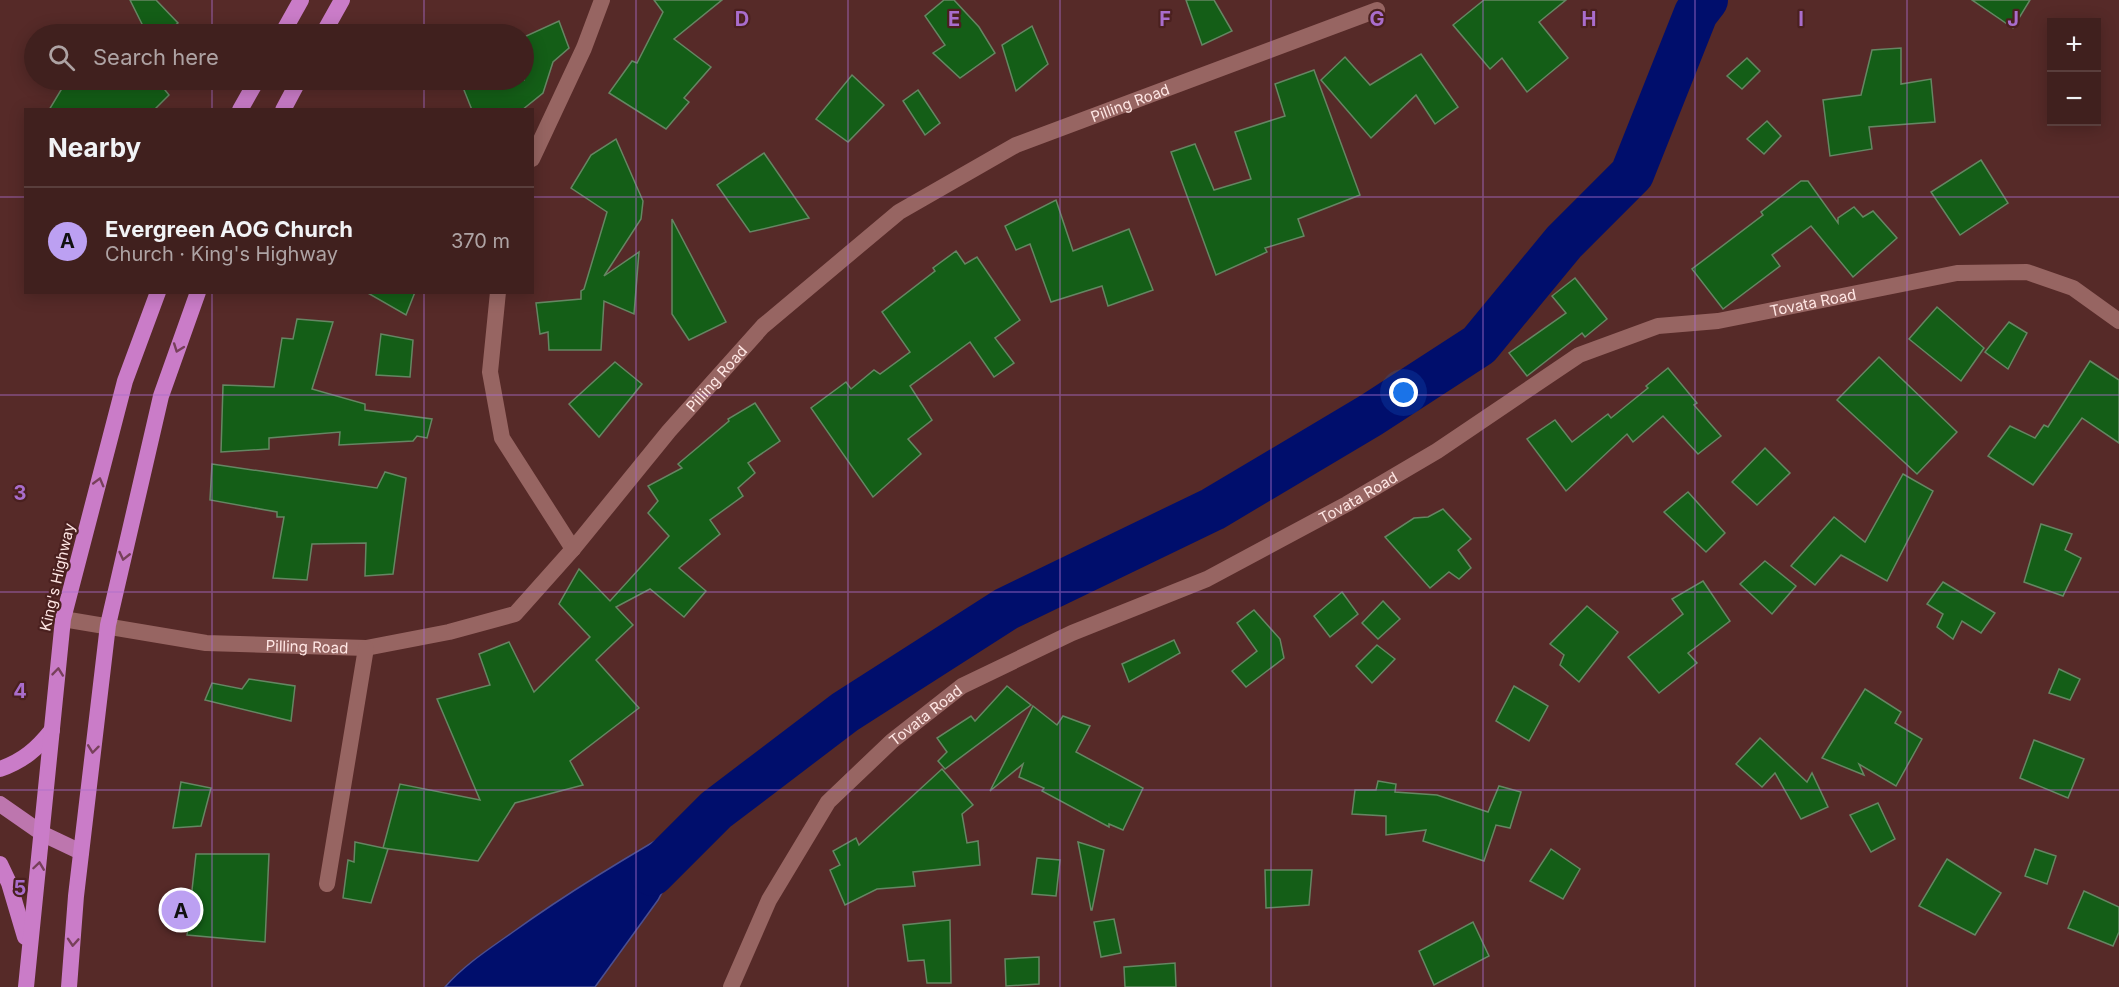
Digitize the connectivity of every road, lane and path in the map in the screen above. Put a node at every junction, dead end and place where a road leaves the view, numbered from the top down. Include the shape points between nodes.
1 (301, 0) edge
2 (342, 0) edge
3 (602, 0) edge
4 (1377, 10) dead end
5 (288, 24) edge
6 (329, 24) edge
7 (251, 90) edge
8 (294, 90) edge
9 (241, 108) edge
10 (284, 108) edge
11 (534, 155) edge
12 (157, 294) edge
13 (197, 294) edge
14 (498, 294) edge
15 (2119, 321) edge
16 (573, 549) junction
17 (63, 619) junction
18 (108, 626) junction
19 (366, 648) junction
20 (52, 730) junction
21 (0, 769) edge
22 (0, 804) edge
23 (43, 834) junction
24 (81, 852) junction
25 (0, 864) edge
26 (327, 884) dead end
27 (27, 953) junction
28 (26, 987) edge
29 (69, 987) edge
30 (731, 987) edge

1 - 5 highway
2 - 6 highway
3 - 11 street
4 - 16 street, Pilling Road via 1016,145 899,212 763,326 669,431
7 - 9 highway
8 - 10 highway
17 -> 12 highway, King's Highway via 125,381
13 -> 18 highway via 161,396
14 - 16 street via 490,372 502,438
15 - 30 street, Tovata Road via 2073,288 2027,272 1957,273 1718,321 1658,326 1579,355 1437,451 1347,504 1207,579 1072,633 962,686 892,741 828,802 769,900
16 - 19 street, Pilling Road via 515,614
17 - 18 street, Pilling Road
20 -> 17 highway, King's Highway
18 - 19 street, Pilling Road via 206,643
18 -> 24 highway
19 - 26 street
20 - 21 highway via 38,748 18,763
20 - 23 highway, King's Highway
22 - 23 main road
23 - 24 main road
27 -> 23 highway, King's Highway
24 -> 29 highway
25 - 27 highway via 22,923
27 - 28 highway, King's Highway

